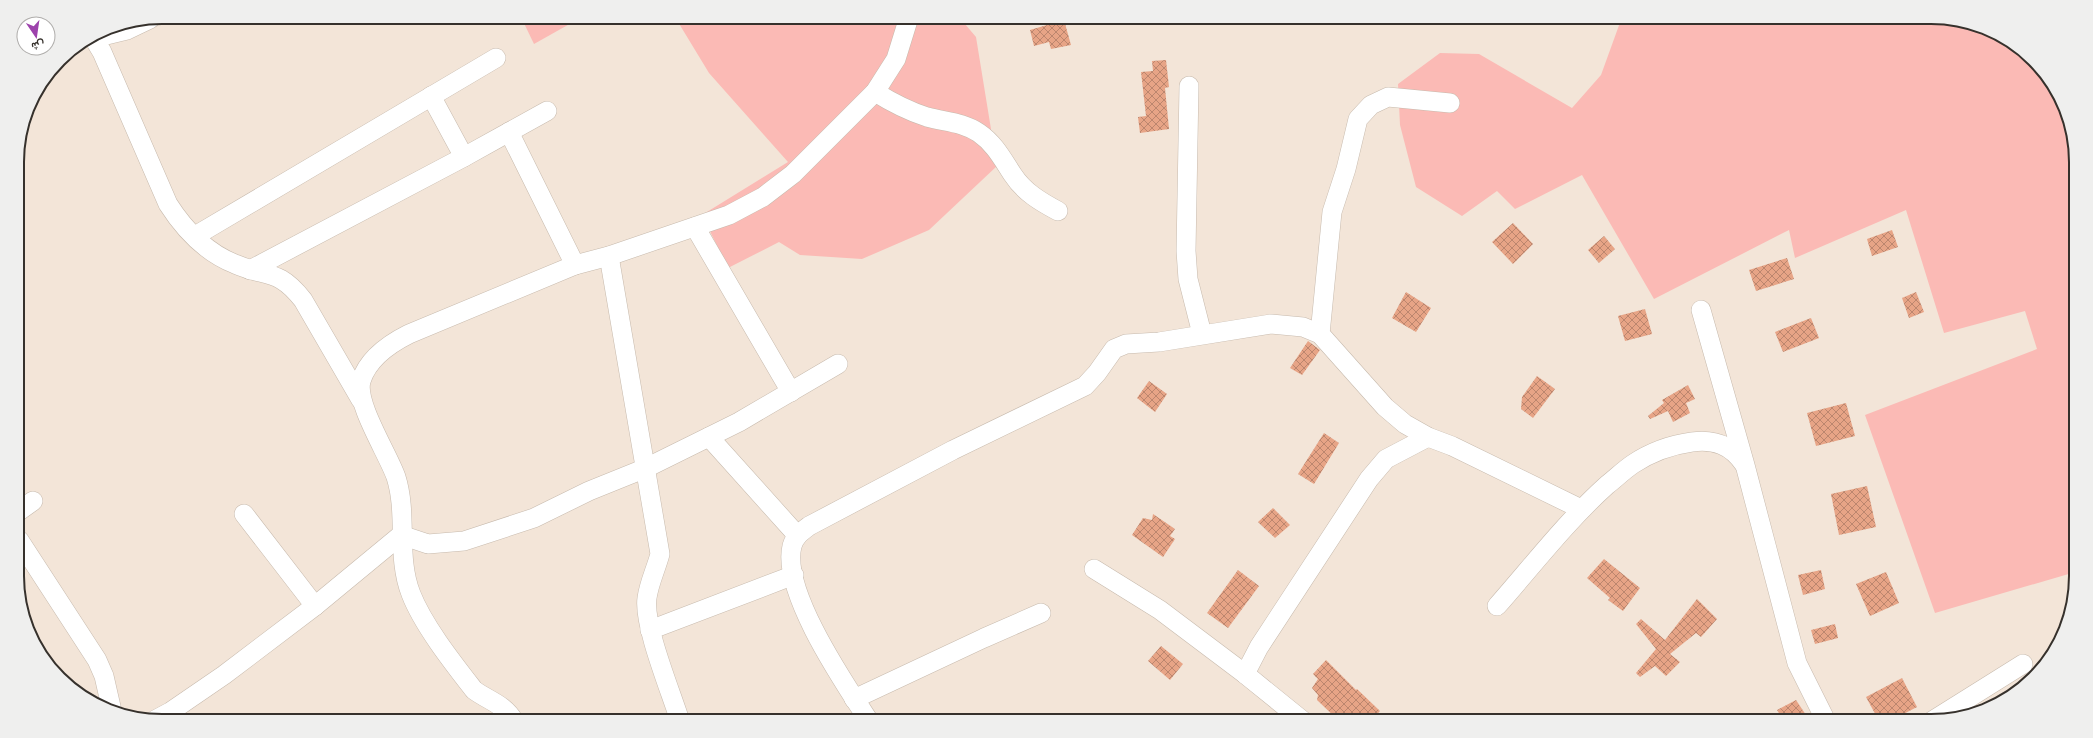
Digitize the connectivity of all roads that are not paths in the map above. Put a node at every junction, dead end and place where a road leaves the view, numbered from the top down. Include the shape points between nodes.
1 (908, 24) edge
2 (133, 28) edge
3 (114, 33) edge
4 (95, 41) edge
5 (496, 58) dead end
6 (1189, 86) dead end
7 (875, 92) junction
8 (432, 96) junction
9 (1450, 103) dead end
10 (547, 111) dead end
11 (509, 132) junction
12 (464, 157) junction
13 (1058, 211) dead end
14 (695, 227) junction
15 (195, 236) junction
16 (609, 256) junction
17 (575, 265) junction
18 (250, 270) junction
19 (1701, 310) dead end
20 (1202, 334) junction
21 (1320, 334) junction
22 (838, 364) dead end
23 (791, 392) junction
24 (361, 400) junction
25 (709, 437) junction
26 (1428, 437) junction
27 (1745, 465) junction
28 (646, 468) junction
29 (1581, 509) junction
30 (244, 514) dead end
31 (401, 535) junction
32 (797, 535) junction
33 (24, 548) edge
34 (1094, 569) dead end
35 (794, 575) junction
36 (315, 606) junction
37 (1497, 606) dead end
38 (1041, 613) dead end
39 (650, 630) junction
40 (2023, 664) dead end
41 (1245, 674) junction
42 (854, 699) junction
43 (110, 704) edge
44 (1944, 713) edge
45 (166, 714) edge
46 (510, 714) edge
47 (678, 714) edge
48 (864, 714) edge
49 (1294, 714) edge
50 (1822, 714) edge

1 - 7 street via 896,59
2 - 3 street
4 - 15 street via 168,204 180,222
5 - 8 street
6 - 20 street via 1186,251 1188,279
7 - 13 street via 911,111 958,123 979,133 996,148 1022,187
7 - 14 street via 778,186 746,207
8 - 12 street
8 - 15 street
9 - 21 street via 1388,97 1371,105 1358,119 1332,212
10 - 11 street
11 - 12 street
11 - 17 street
12 - 18 street
14 - 16 street
14 - 23 street
15 - 18 street via 220,257
16 - 17 street
16 - 28 street
17 - 24 street via 392,342 367,367 361,382
18 - 24 street via 266,272 293,288 303,300
19 - 27 street
20 - 21 street via 1271,324 1303,327
20 - 32 street via 1159,342 1126,344 1114,349 1098,373 1085,386 953,450 809,526
21 - 26 street via 1384,407 1405,424
22 - 23 street
23 - 25 street
24 - 31 street via 396,477 401,496
25 - 28 street
25 - 32 street
26 - 29 street via 1452,446
26 - 41 street via 1386,459 1369,479 1259,647
27 - 29 street via 1732,451 1714,442 1680,444 1654,452 1631,465
27 - 50 street via 1796,663
28 - 31 street via 589,491 534,518 464,542 428,544
28 - 39 street via 660,554 647,598 646,609
29 - 37 street
30 - 36 street
31 - 36 street
31 - 46 street via 411,594 425,620 474,690 498,703
32 - 35 street via 792,546 791,558
33 - 43 street via 97,660 104,676
34 - 41 street via 1160,610
35 - 39 street
35 - 42 street via 810,620 840,678
36 - 45 street via 224,675
38 - 42 street
39 - 47 street
40 - 44 street
41 - 49 street
42 - 48 street

